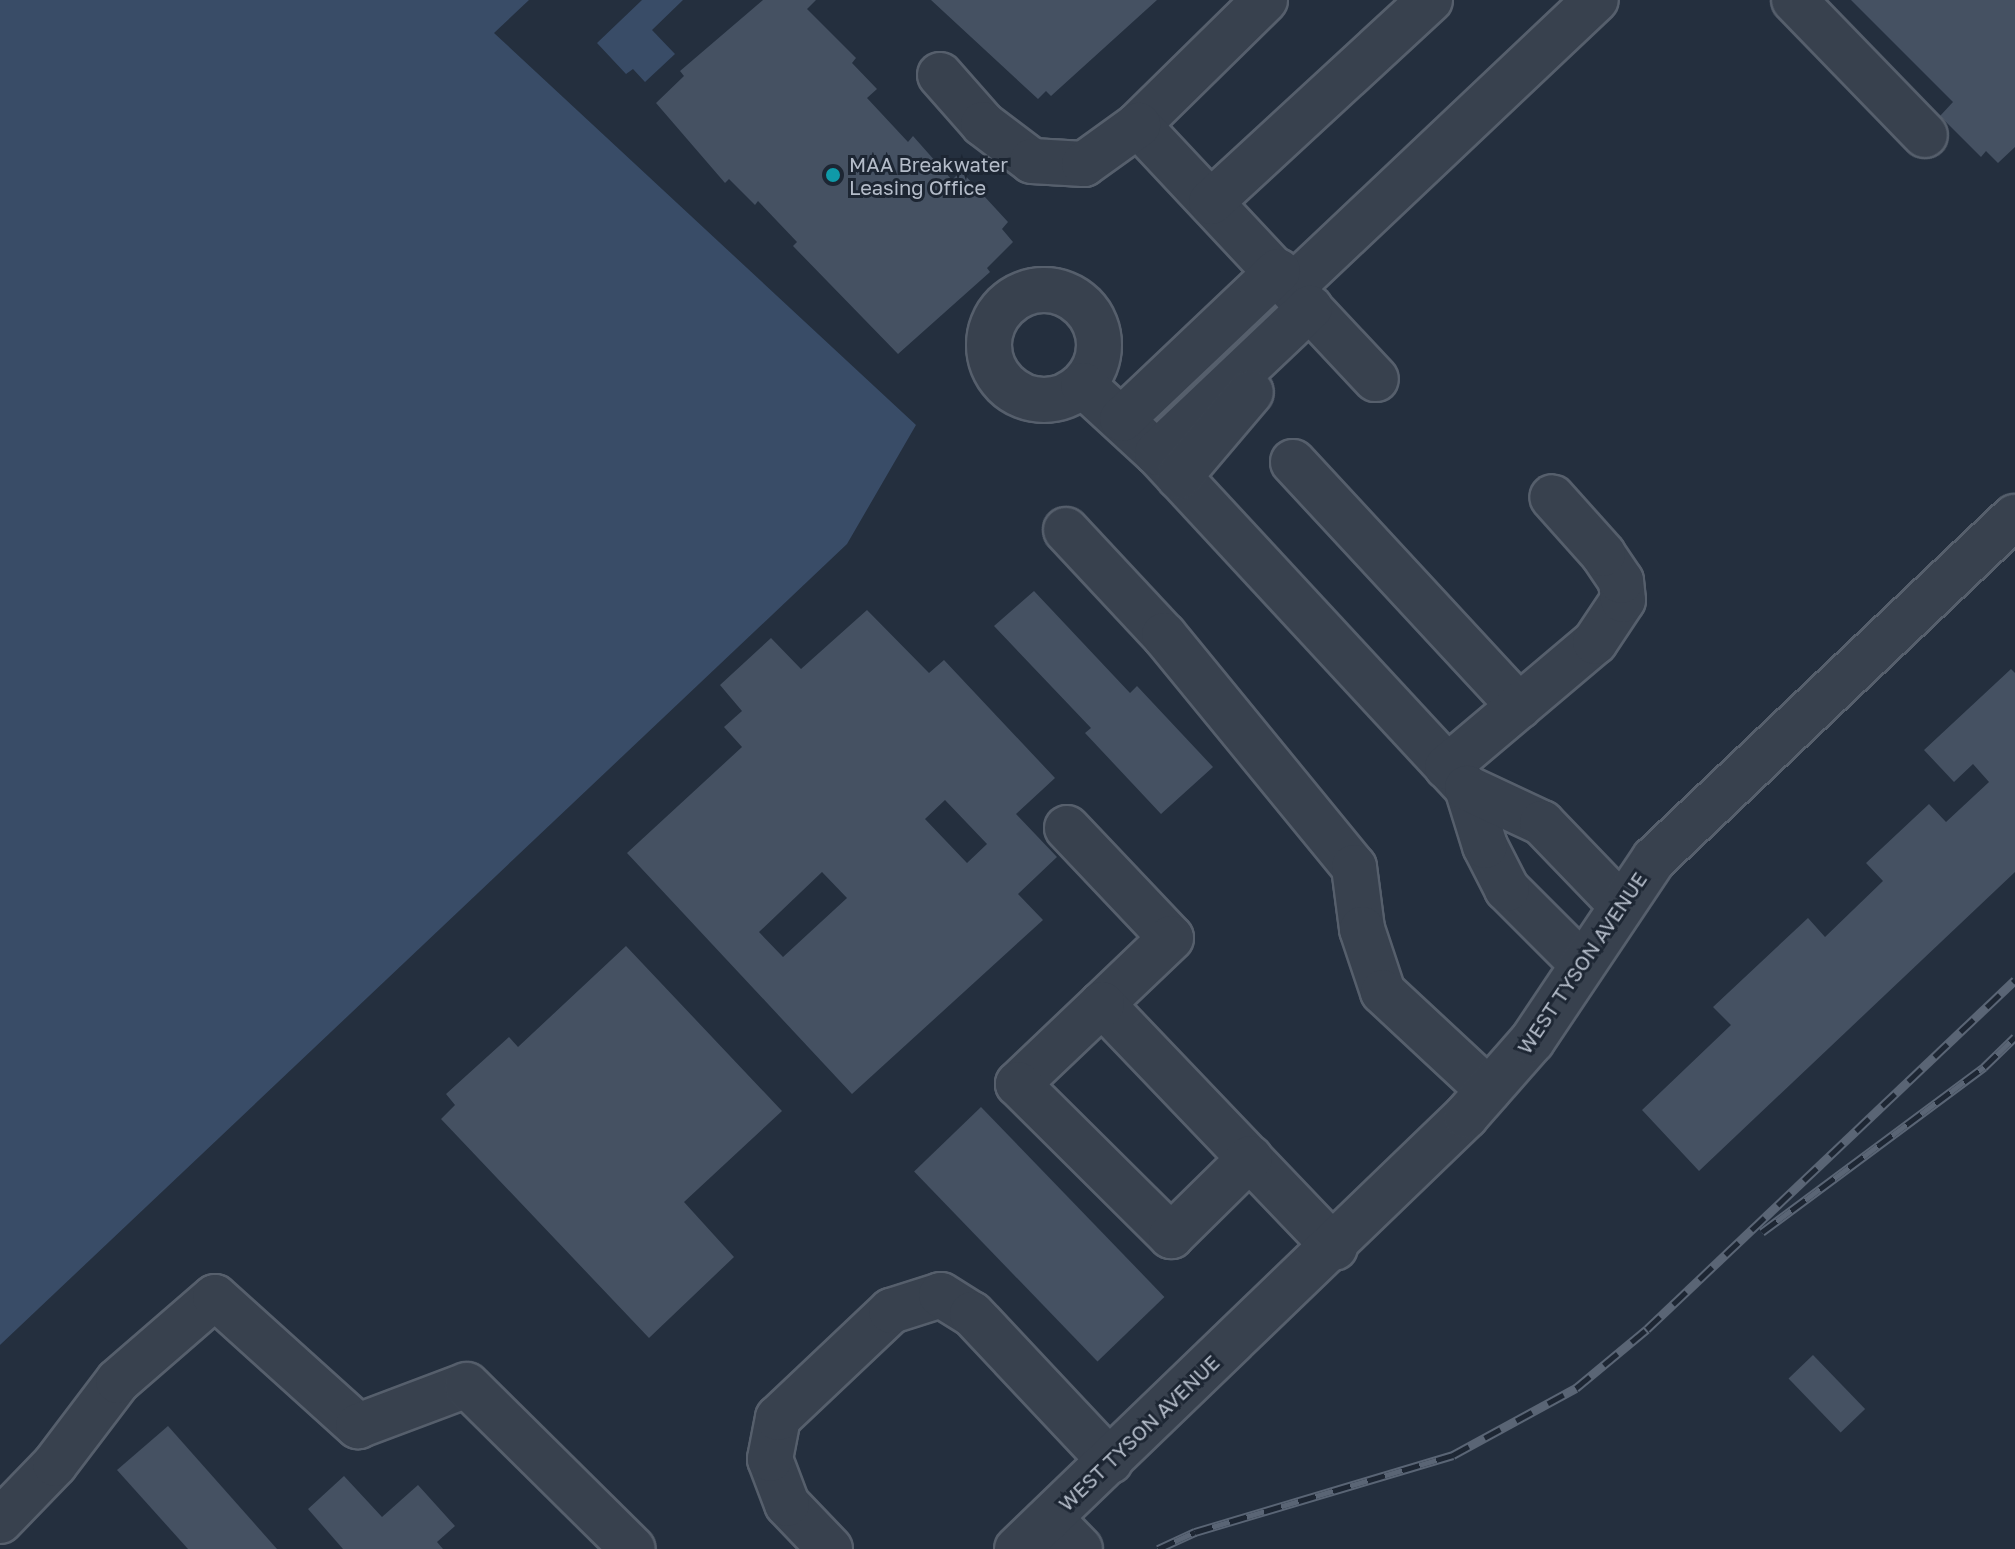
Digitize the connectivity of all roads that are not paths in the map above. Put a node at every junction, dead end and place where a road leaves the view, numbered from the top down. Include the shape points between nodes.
1 (1265, 0) edge
2 (1430, 0) edge
3 (1596, 0) edge
4 (1794, 0) edge
5 (940, 75) dead end
6 (1138, 125) junction
7 (1925, 135) dead end
8 (1211, 202) junction
9 (1293, 289) junction
10 (1209, 337) junction
11 (1241, 368) junction
12 (1376, 379) dead end
13 (1083, 385) dead end
14 (1122, 419) junction
15 (1293, 462) dead end
16 (1168, 465) junction
17 (1552, 497) dead end
18 (2015, 517) edge
19 (1066, 530) dead end
20 (1519, 706) junction
21 (1457, 778) junction
22 (1067, 828) dead end
23 (1620, 904) junction
24 (1581, 963) junction
25 (1102, 1004) junction
26 (1488, 1090) junction
27 (1250, 1158) junction
28 (1335, 1248) junction
29 (1110, 1461) junction
30 (1050, 1518) junction
31 (0, 1521) edge
32 (633, 1549) edge
33 (830, 1549) edge
34 (1017, 1549) edge
35 (1080, 1549) edge

1 - 6 street
2 - 8 street
3 - 9 street
4 - 7 street
5 - 6 street via 983,124 1032,161 1084,164
6 - 8 street
8 - 9 street
9 - 10 street
9 - 11 street
9 - 12 street
10 - 11 street
10 - 14 street
11 - 16 street via 1253,395
13 - 14 street
14 - 16 street
15 - 20 street
16 - 21 street
17 - 20 street via 1603,554 1621,581 1623,600 1595,642
18 - 23 street, WEST TYSON AVENUE via 1654,859
19 - 26 street via 1164,635 1354,867 1362,929 1383,992
20 - 21 street
21 - 23 street via 1542,823
21 - 24 street via 1507,889
22 - 25 street via 1171,938
23 - 24 street, WEST TYSON AVENUE
24 - 26 street, WEST TYSON AVENUE via 1532,1041
25 - 27 street
25 - 27 street via 1018,1084 1171,1236
26 - 28 street, WEST TYSON AVENUE
27 - 28 street
28 - 29 street, WEST TYSON AVENUE
29 - 30 street, WEST TYSON AVENUE
29 - 33 street via 972,1314 941,1295 891,1311 778,1418 770,1459 787,1504
30 - 34 street, WEST TYSON AVENUE
30 - 35 street
31 - 32 street via 55,1464 118,1381 215,1297 358,1426 467,1385

